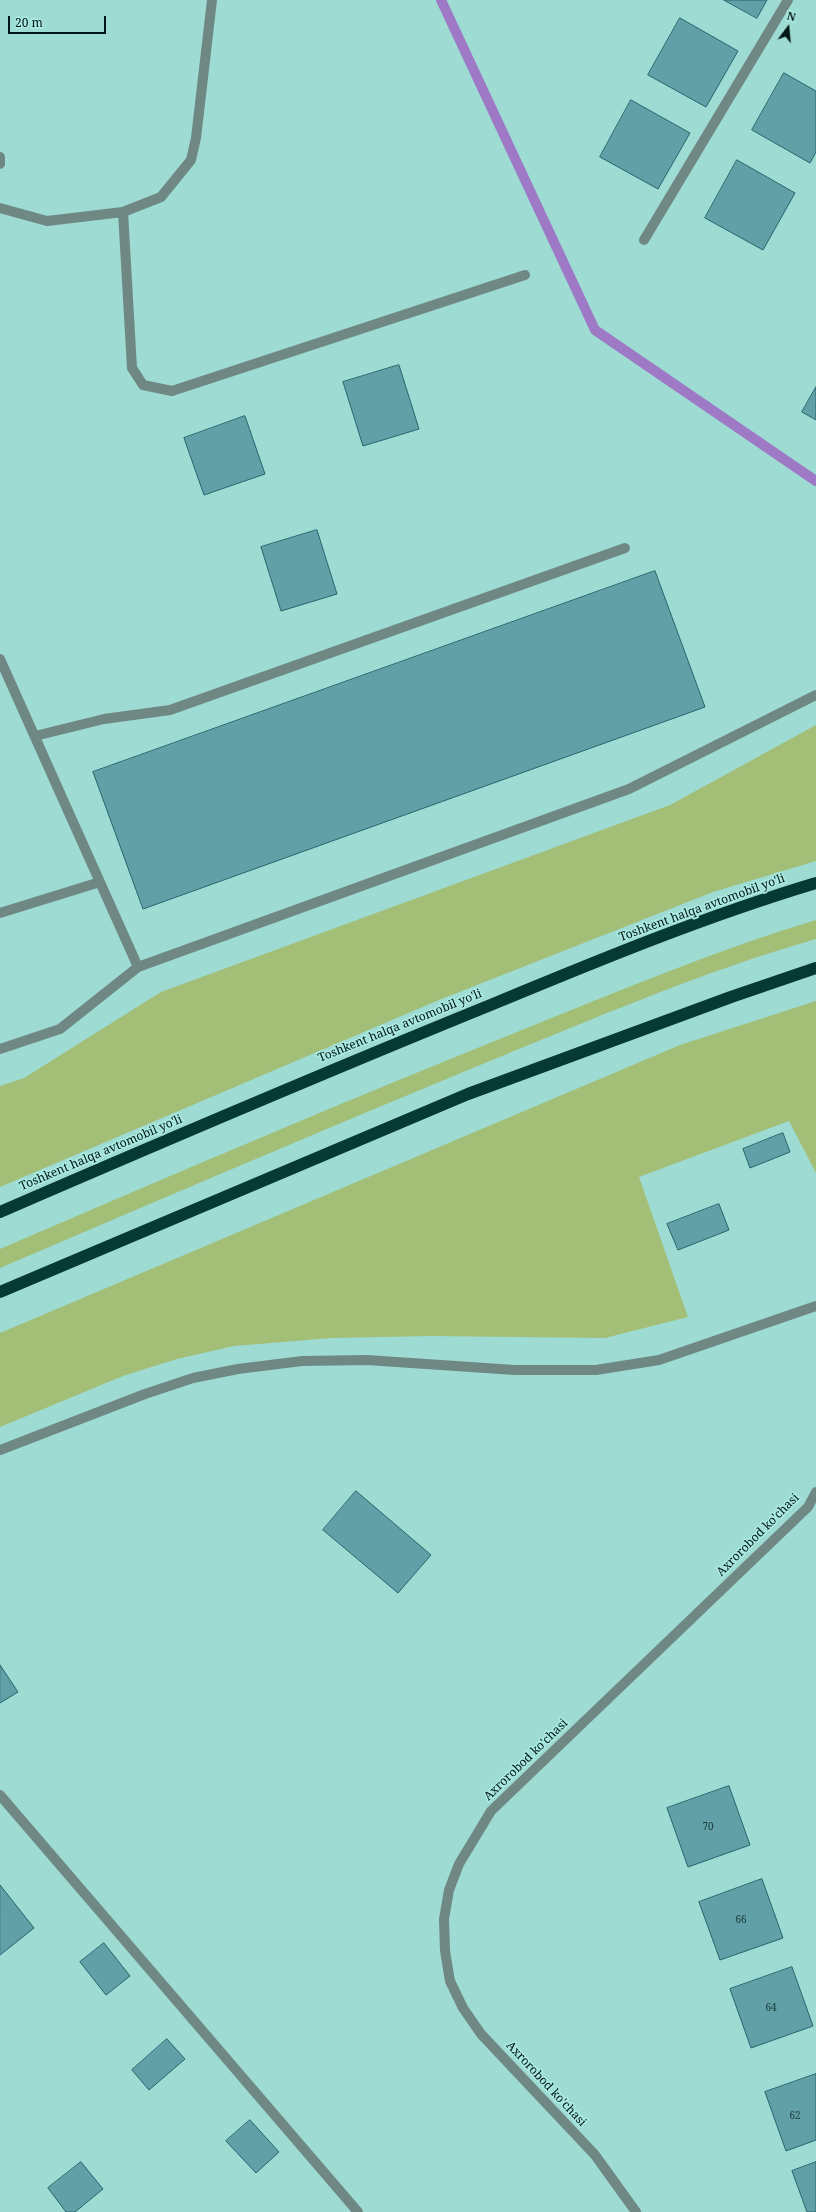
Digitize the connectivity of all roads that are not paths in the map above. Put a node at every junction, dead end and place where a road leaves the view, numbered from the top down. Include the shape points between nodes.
1 (212, 0) edge
2 (788, 0) edge
3 (0, 157) edge
4 (0, 164) edge
5 (0, 208) edge
6 (123, 212) junction
7 (644, 240) dead end
8 (525, 275) dead end
9 (625, 548) dead end
10 (0, 659) edge
11 (816, 695) edge
12 (35, 736) junction
13 (100, 882) junction
14 (816, 883) edge
15 (0, 912) edge
16 (138, 967) junction
17 (816, 968) edge
18 (0, 1049) edge
19 (0, 1212) edge
20 (0, 1292) edge
21 (816, 1306) edge
22 (0, 1450) edge
23 (816, 1492) edge
24 (0, 1795) edge
25 (358, 2212) edge
26 (636, 2212) edge

1 - 6 street via 196,138 191,160 161,197
2 - 7 street
3 - 4 street
5 - 6 street via 47,221
6 - 8 street via 132,368 143,385 172,391
9 - 12 street via 170,710 104,719
10 - 12 street
11 - 16 street via 629,789
12 - 13 street
13 - 15 street
13 - 16 street
14 - 19 highway, Toshkent halqa avtomobil yo'li via 738,908 630,948 319,1074
16 - 18 street via 60,1029
17 - 20 highway via 468,1094
21 - 22 street via 659,1360 596,1370 515,1370 367,1360 302,1361 238,1369 193,1378 145,1394
23 - 26 street, Axrorobod ko'chasi via 808,1507 491,1811 460,1864 449,1890 444,1919 445,1951 450,1981 463,2008 481,2034 595,2155
24 - 25 street

